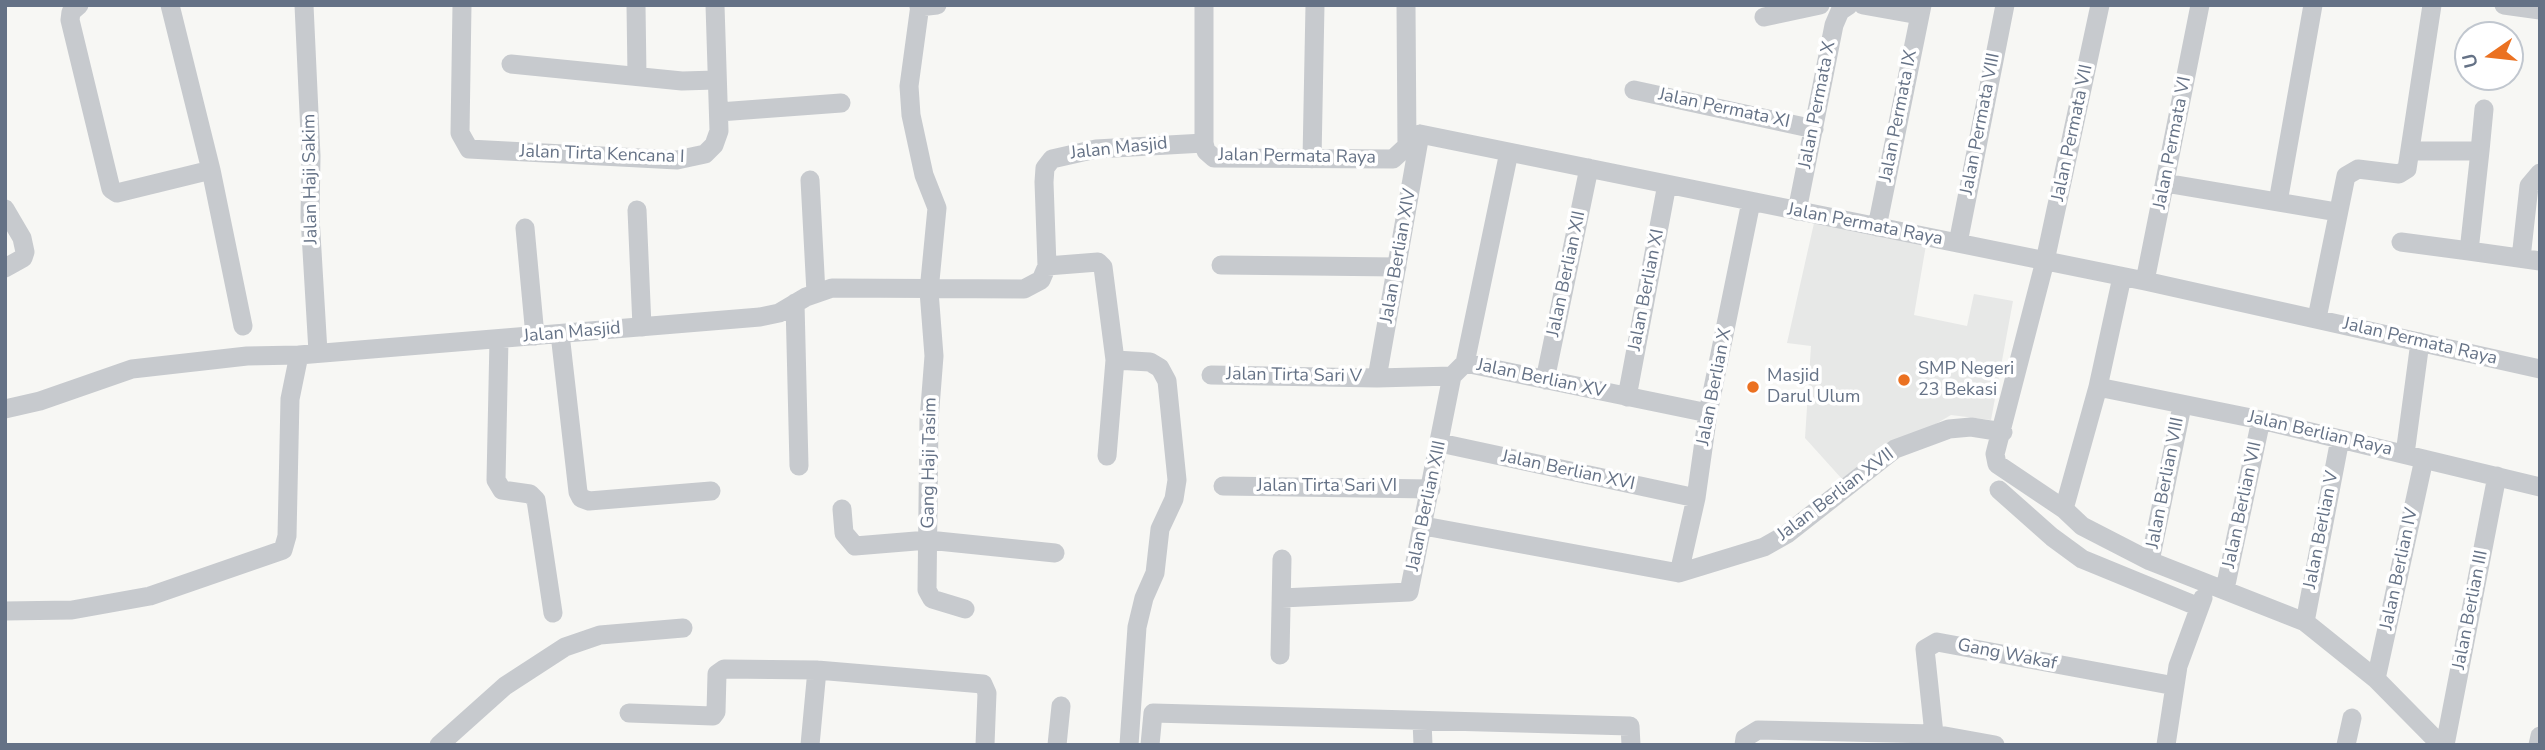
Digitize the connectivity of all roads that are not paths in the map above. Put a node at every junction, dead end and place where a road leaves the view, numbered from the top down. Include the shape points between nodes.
1 (170, 5) edge
2 (303, 5) edge
3 (462, 5) edge
4 (636, 5) edge
5 (715, 5) edge
6 (1204, 5) edge
7 (1315, 5) edge
8 (1406, 5) edge
9 (1820, 5) edge
10 (1863, 5) edge
11 (2005, 5) edge
12 (2100, 5) edge
13 (2200, 5) edge
14 (2313, 5) edge
15 (2432, 5) edge
16 (2504, 5) edge
17 (77, 6) edge
18 (925, 6) edge
19 (1841, 7) edge
20 (1920, 10) edge
21 (2540, 10) edge
22 (1764, 17) dead end
23 (512, 64) dead end
24 (637, 76) junction
25 (716, 80) junction
26 (1634, 90) dead end
27 (841, 103) dead end
28 (2484, 109) dead end
29 (719, 113) junction
30 (1814, 129) junction
31 (1420, 134) junction
32 (1204, 142) junction
33 (1407, 149) junction
34 (2410, 151) junction
35 (2480, 151) junction
36 (1509, 152) junction
37 (1312, 159) junction
38 (1589, 168) junction
39 (211, 170) junction
40 (2540, 173) edge
41 (810, 180) dead end
42 (2165, 183) junction
43 (1667, 184) junction
44 (1751, 202) junction
45 (2278, 202) junction
46 (5, 209) edge
47 (637, 210) dead end
48 (1797, 211) junction
49 (2337, 212) junction
50 (1877, 227) junction
51 (525, 228) dead end
52 (2401, 242) dead end
53 (1958, 243) junction
54 (2469, 251) junction
55 (2531, 260) edge
56 (2045, 261) junction
57 (1221, 265) dead end
58 (1046, 266) junction
59 (1398, 267) junction
60 (5, 268) edge
61 (2122, 278) junction
62 (2145, 281) junction
63 (929, 291) junction
64 (816, 293) junction
65 (795, 303) junction
66 (2317, 318) junction
67 (243, 326) dead end
68 (642, 327) junction
69 (560, 334) junction
70 (536, 336) junction
71 (499, 338) junction
72 (2420, 342) junction
73 (318, 352) junction
74 (299, 355) junction
75 (1115, 360) junction
76 (1459, 369) junction
77 (2540, 369) edge
78 (1211, 375) dead end
79 (1377, 378) junction
80 (1545, 380) junction
81 (2098, 387) junction
82 (1627, 397) junction
83 (2182, 406) junction
84 (5, 410) edge
85 (1708, 413) junction
86 (2261, 420) junction
87 (2003, 432) junction
88 (2340, 439) junction
89 (1440, 443) junction
90 (2405, 454) junction
91 (1107, 456) dead end
92 (2424, 459) junction
93 (799, 466) dead end
94 (2497, 476) junction
95 (1223, 486) dead end
96 (2540, 487) edge
97 (1431, 489) junction
98 (1999, 490) dead end
99 (711, 491) dead end
100 (1696, 498) junction
101 (842, 509) dead end
102 (2064, 509) junction
103 (1423, 526) junction
104 (2082, 526) junction
105 (928, 540) junction
106 (1055, 553) dead end
107 (1282, 559) dead end
108 (2150, 561) junction
109 (2108, 572) junction
110 (1679, 573) junction
111 (2216, 587) junction
112 (1282, 598) junction
113 (2199, 607) junction
114 (965, 610) dead end
115 (5, 611) edge
116 (553, 613) dead end
117 (2305, 622) junction
118 (683, 628) dead end
119 (1280, 654) dead end
120 (817, 670) junction
121 (2376, 679) junction
122 (2175, 686) junction
123 (1061, 706) dead end
124 (629, 713) dead end
125 (2352, 718) dead end
126 (1422, 721) junction
127 (1934, 734) junction
128 (2540, 736) edge
129 (439, 745) edge
130 (810, 745) edge
131 (985, 745) edge
132 (1058, 745) edge
133 (1129, 745) edge
134 (1150, 745) edge
135 (1423, 745) edge
136 (1631, 745) edge
137 (1744, 745) edge
138 (1995, 745) edge
139 (2166, 745) edge
140 (2346, 745) edge
141 (2443, 745) edge
142 (2538, 745) edge

1 - 39 street
2 - 73 street, Jalan Haji Sakim
3 - 29 street, Jalan Tirta Kencana I via 460,133 469,149 687,160 714,145
4 - 24 street
5 - 25 street, Jalan Tirta Kencana I
6 - 32 street
7 - 37 street
8 - 33 street
9 - 22 street
10 - 20 street
11 - 53 street, Jalan Permata VIII
12 - 56 street, Jalan Permata VII
13 - 42 street, Jalan Permata VI
14 - 45 street
15 - 34 street
16 - 21 street
17 - 39 street via 70,20 111,189 117,193
18 - 63 street, Gang Haji Tasim via 909,86 921,163 937,208
19 - 30 street, Jalan Permata X
20 - 50 street, Jalan Permata IX
23 - 24 street
24 - 25 street
25 - 29 street, Jalan Tirta Kencana I
26 - 30 street, Jalan Permata XI
27 - 29 street
28 - 35 street
30 - 48 street, Jalan Permata X
31 - 33 street
31 - 36 street, Jalan Permata Raya
31 - 59 street, Jalan Berlian XIV
32 - 37 street, Jalan Permata Raya via 1214,158
32 - 58 street, Jalan Masjid via 1096,149 1052,159 1045,168 1044,182
33 - 37 street, Jalan Permata Raya via 1393,159
34 - 35 street
34 - 49 street via 2407,169 2399,174 2351,171
35 - 54 street
36 - 38 street, Jalan Permata Raya
36 - 76 street, Jalan Berlian XIII
38 - 43 street, Jalan Permata Raya
38 - 80 street, Jalan Berlian XII
39 - 67 street
40 - 55 street via 2529,186
41 - 64 street
42 - 45 street
42 - 62 street, Jalan Permata VI
43 - 44 street, Jalan Permata Raya
43 - 82 street, Jalan Berlian XI
44 - 48 street, Jalan Permata Raya
44 - 85 street, Jalan Berlian X
45 - 49 street
46 - 60 street via 25,252
47 - 68 street
48 - 50 street, Jalan Permata Raya
49 - 66 street
50 - 53 street, Jalan Permata Raya
51 - 70 street
52 - 54 street
53 - 56 street, Jalan Permata Raya
54 - 55 street
56 - 61 street, Jalan Permata Raya
56 - 87 street, Jalan Permata VII
57 - 59 street
58 - 63 street, Jalan Masjid via 1041,280 1024,289
58 - 75 street via 1094,261 1102,267
59 - 79 street, Jalan Berlian XIV
61 - 62 street, Jalan Permata Raya
61 - 81 street
62 - 66 street, Jalan Permata Raya
63 - 64 street, Jalan Masjid via 832,288
63 - 105 street, Gang Haji Tasim via 934,356
64 - 65 street, Jalan Masjid
65 - 68 street, Jalan Masjid via 770,316
65 - 93 street
66 - 72 street, Jalan Permata Raya
68 - 69 street, Jalan Masjid
69 - 70 street, Jalan Masjid
69 - 99 street via 581,498
70 - 71 street, Jalan Masjid
71 - 73 street, Jalan Masjid
71 - 116 street via 496,480 502,490 530,494 536,500
72 - 77 street, Jalan Permata Raya
72 - 90 street
73 - 74 street, Jalan Masjid
74 - 84 street, Jalan Masjid via 132,369
74 - 115 street via 290,400 283,550 150,596 72,610
75 - 91 street
75 - 133 street via 1150,362 1167,381 1177,480 1160,529 1155,573 1137,627
76 - 79 street, Jalan Berlian XV
76 - 80 street, Jalan Berlian XV
76 - 89 street, Jalan Berlian XIII
78 - 79 street, Jalan Tirta Sari V
80 - 82 street, Jalan Berlian XV
81 - 83 street, Jalan Berlian Raya
81 - 102 street
82 - 85 street, Jalan Berlian XV
83 - 86 street, Jalan Berlian Raya
83 - 108 street, Jalan Berlian VIII
85 - 100 street, Jalan Berlian X
86 - 88 street, Jalan Berlian Raya
86 - 111 street, Jalan Berlian VII
87 - 102 street, Jalan Permata VII via 1995,454 1997,464
87 - 110 street, Jalan Berlian XVII via 1950,429 1895,449 1764,547
88 - 90 street, Jalan Berlian Raya
88 - 117 street, Jalan Berlian V
89 - 97 street, Jalan Berlian XIII
89 - 100 street, Jalan Berlian XVI
90 - 92 street, Jalan Berlian Raya
92 - 94 street, Jalan Berlian Raya
92 - 121 street, Jalan Berlian IV
94 - 96 street, Jalan Berlian Raya
94 - 141 street, Jalan Berlian III
95 - 97 street, Jalan Tirta Sari VI
97 - 103 street, Jalan Berlian XIII
98 - 109 street via 2052,537
100 - 110 street, Jalan Berlian X
101 - 105 street via 844,534 855,546
102 - 104 street
103 - 110 street, Jalan Berlian XVII
103 - 112 street, Jalan Berlian XIII via 1409,592
104 - 108 street
104 - 109 street via 2076,536
105 - 106 street
105 - 114 street, Gang Haji Tasim via 928,594
107 - 112 street
108 - 111 street
109 - 113 street
111 - 113 street, Jalan Berlian VII
111 - 117 street
112 - 119 street
113 - 122 street, Jalan Berlian VII
117 - 121 street
118 - 129 street via 600,635 565,647 505,686
120 - 124 street via 720,671 713,716
120 - 130 street
120 - 131 street via 983,684 987,693
121 - 141 street
122 - 127 street, Gang Wakaf via 1937,642 1925,649
122 - 139 street, Jalan Berlian VII
123 - 132 street
125 - 140 street
126 - 134 street via 1153,713
126 - 135 street
126 - 136 street via 1630,726
127 - 137 street via 1758,730 1745,738
127 - 138 street
128 - 142 street

